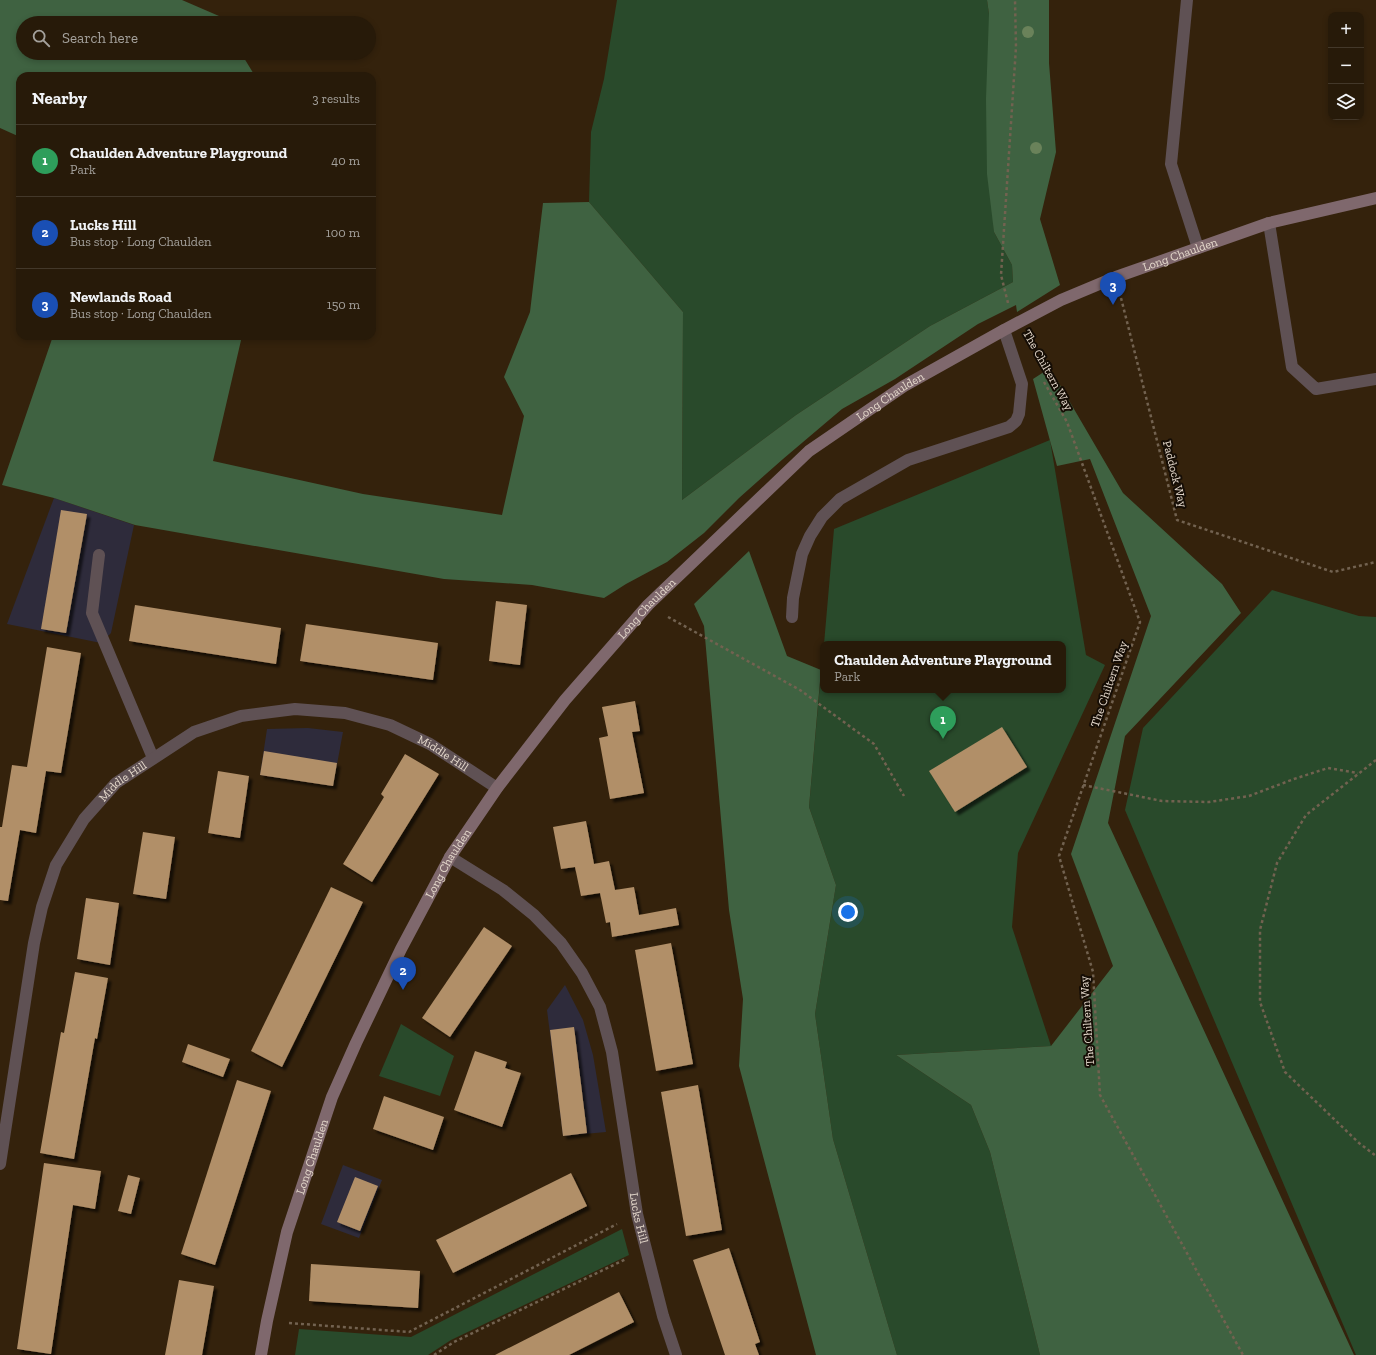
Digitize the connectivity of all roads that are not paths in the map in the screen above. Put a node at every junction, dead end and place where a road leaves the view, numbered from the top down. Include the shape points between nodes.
1 (1187, 0) edge
2 (1376, 198) edge
3 (1269, 223) junction
4 (1198, 248) junction
5 (1009, 327) junction
6 (1376, 379) edge
7 (99, 556) dead end
8 (792, 617) dead end
9 (153, 758) junction
10 (497, 788) junction
11 (450, 857) junction
12 (0, 1164) edge
13 (260, 1355) edge
14 (676, 1355) edge

1 - 4 street via 1171,164
2 - 3 street, Long Chaulden
3 - 4 street, Long Chaulden
3 - 6 street via 1292,367 1316,389
4 - 5 street, Long Chaulden via 1116,277 1061,300
5 - 8 street via 1022,384 1016,421 1009,427 908,460 840,499 822,517 802,554
5 - 10 street, Long Chaulden via 904,386 809,451 648,605 564,700
7 - 9 street via 92,613
9 - 10 street, Middle Hill via 194,732 241,716 295,709 344,713 390,725 430,744
9 - 12 street, Middle Hill via 116,783 84,819 56,865 42,907 34,943
10 - 11 street, Long Chaulden
11 - 13 street, Long Chaulden via 401,949 332,1097 288,1232
11 - 14 street, Lucks Hill via 503,890 534,915 561,943 582,973 600,1008 612,1052 637,1214 663,1316

